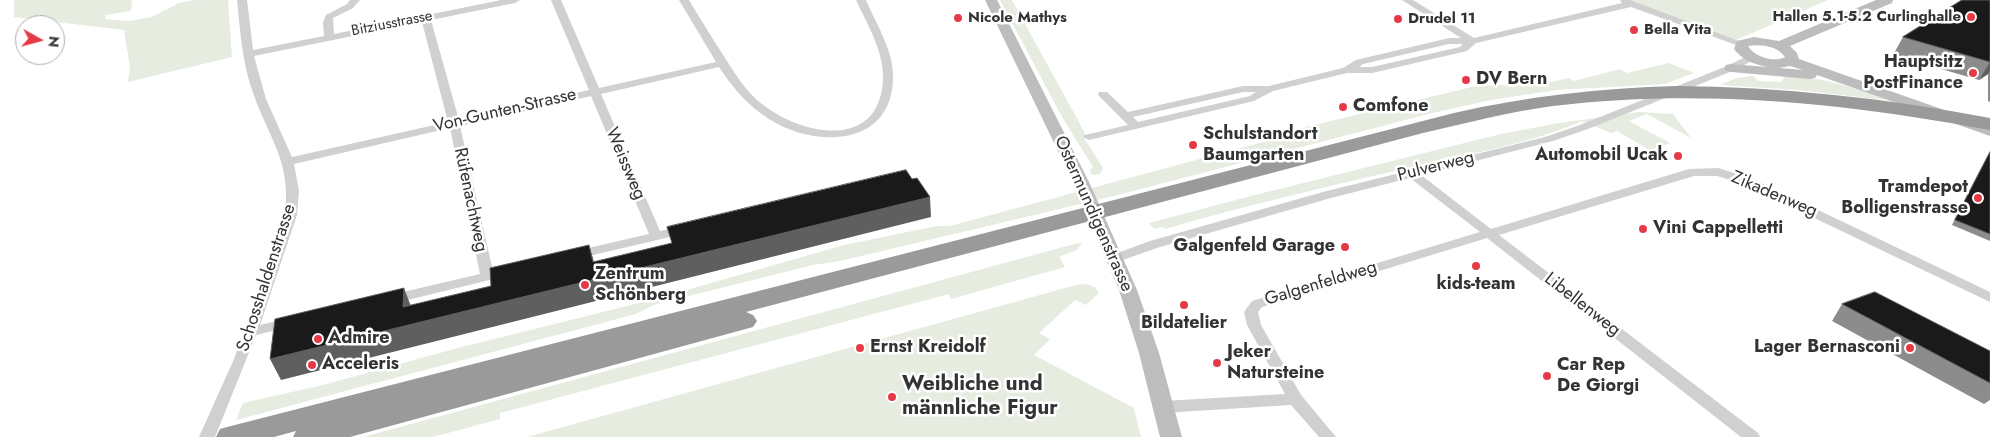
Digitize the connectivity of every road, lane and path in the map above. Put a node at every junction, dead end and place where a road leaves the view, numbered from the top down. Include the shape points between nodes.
1 (242, 0) edge
2 (355, 0) edge
3 (514, 0) edge
4 (556, 0) edge
5 (684, 0) edge
6 (860, 0) edge
7 (991, 0) edge
8 (1407, 0) edge
9 (1620, 0) edge
10 (1887, 0) edge
11 (1632, 4) junction
12 (460, 5) edge
13 (425, 17) junction
14 (329, 36) junction
15 (1473, 41) junction
16 (1742, 44) junction
17 (1778, 46) junction
18 (248, 54) junction
19 (1751, 57) junction
20 (1791, 60) junction
21 (723, 63) junction
22 (1731, 68) junction
23 (1854, 82) junction
24 (1269, 89) junction
25 (595, 91) junction
26 (1103, 94) dead end
27 (1125, 116) junction
28 (454, 123) junction
29 (1990, 124) edge
30 (1136, 126) junction
31 (1990, 132) edge
32 (1089, 137) dead end
33 (287, 162) junction
34 (1411, 173) junction
35 (693, 227) edge
36 (1489, 233) junction
37 (656, 236) junction
38 (1110, 252) junction
39 (566, 258) edge
40 (522, 268) edge
41 (487, 276) junction
42 (1990, 297) edge
43 (381, 302) edge
44 (304, 320) edge
45 (250, 332) junction
46 (1296, 399) junction
47 (1163, 407) junction
48 (207, 437) edge
49 (231, 437) edge
50 (308, 437) edge
51 (1171, 437) edge
52 (1328, 437) edge
53 (1752, 437) edge

1 - 18 street, Schosshaldenstrasse
2 - 14 street, Bitziusstrasse via 329,17
3 - 12 street, Bitziusstrasse
4 - 25 street, Weissweg
5 - 21 street
6 - 21 street via 882,50 888,80 881,108 860,128 846,134 826,135 786,124 750,99
7 - 38 main road, Ostermundigenstrasse via 1084,190
8 - 15 street
9 - 11 street
10 - 17 main road
11 - 15 street
11 - 16 street
12 - 13 street, Bitziusstrasse
13 - 14 street, Bitziusstrasse
13 - 28 street, Rüfenachtweg
14 - 18 street, Bitziusstrasse
15 - 24 street via 1463,49 1365,71 1347,70
16 - 17 main road via 1758,41
16 - 19 main road via 1741,49
17 - 20 main road via 1792,54
18 - 33 street, Schosshaldenstrasse via 256,88
19 - 20 main road via 1775,63
19 - 22 street, Pulverweg
20 - 23 main road
21 - 25 street, Von-Gunten-Strasse
22 - 23 main road
22 - 34 street, Pulverweg via 1549,139
23 - 31 main road
24 - 27 street via 1243,89
24 - 30 street via 1254,98
25 - 28 street, Von-Gunten-Strasse
25 - 37 street, Weissweg
26 - 27 street
27 - 30 street
28 - 33 street, Von-Gunten-Strasse
28 - 41 street, Rüfenachtweg
29 - 49 highway via 1830,100 1713,92 1604,95 1507,108
30 - 32 street
31 - 50 highway via 1838,110 1722,102 1615,105 1519,118 1388,149
33 - 45 street, Schosshaldenstrasse via 293,186 290,215
34 - 36 street, Libellenweg
34 - 38 street, Pulverweg via 1155,244
35 - 37 street
36 - 42 street, Zikadenweg via 1688,173 1718,172 1792,201
36 - 46 street, Galgenfeldweg via 1254,306 1252,322
36 - 53 street, Libellenweg
37 - 39 street
38 - 47 main road, Ostermundigenstrasse via 1139,321
40 - 41 street
41 - 43 street
44 - 45 street
45 - 48 street, Schosshaldenstrasse
46 - 47 street
46 - 52 street, Galgenfeldweg
47 - 51 main road, Ostermundigenstrasse

